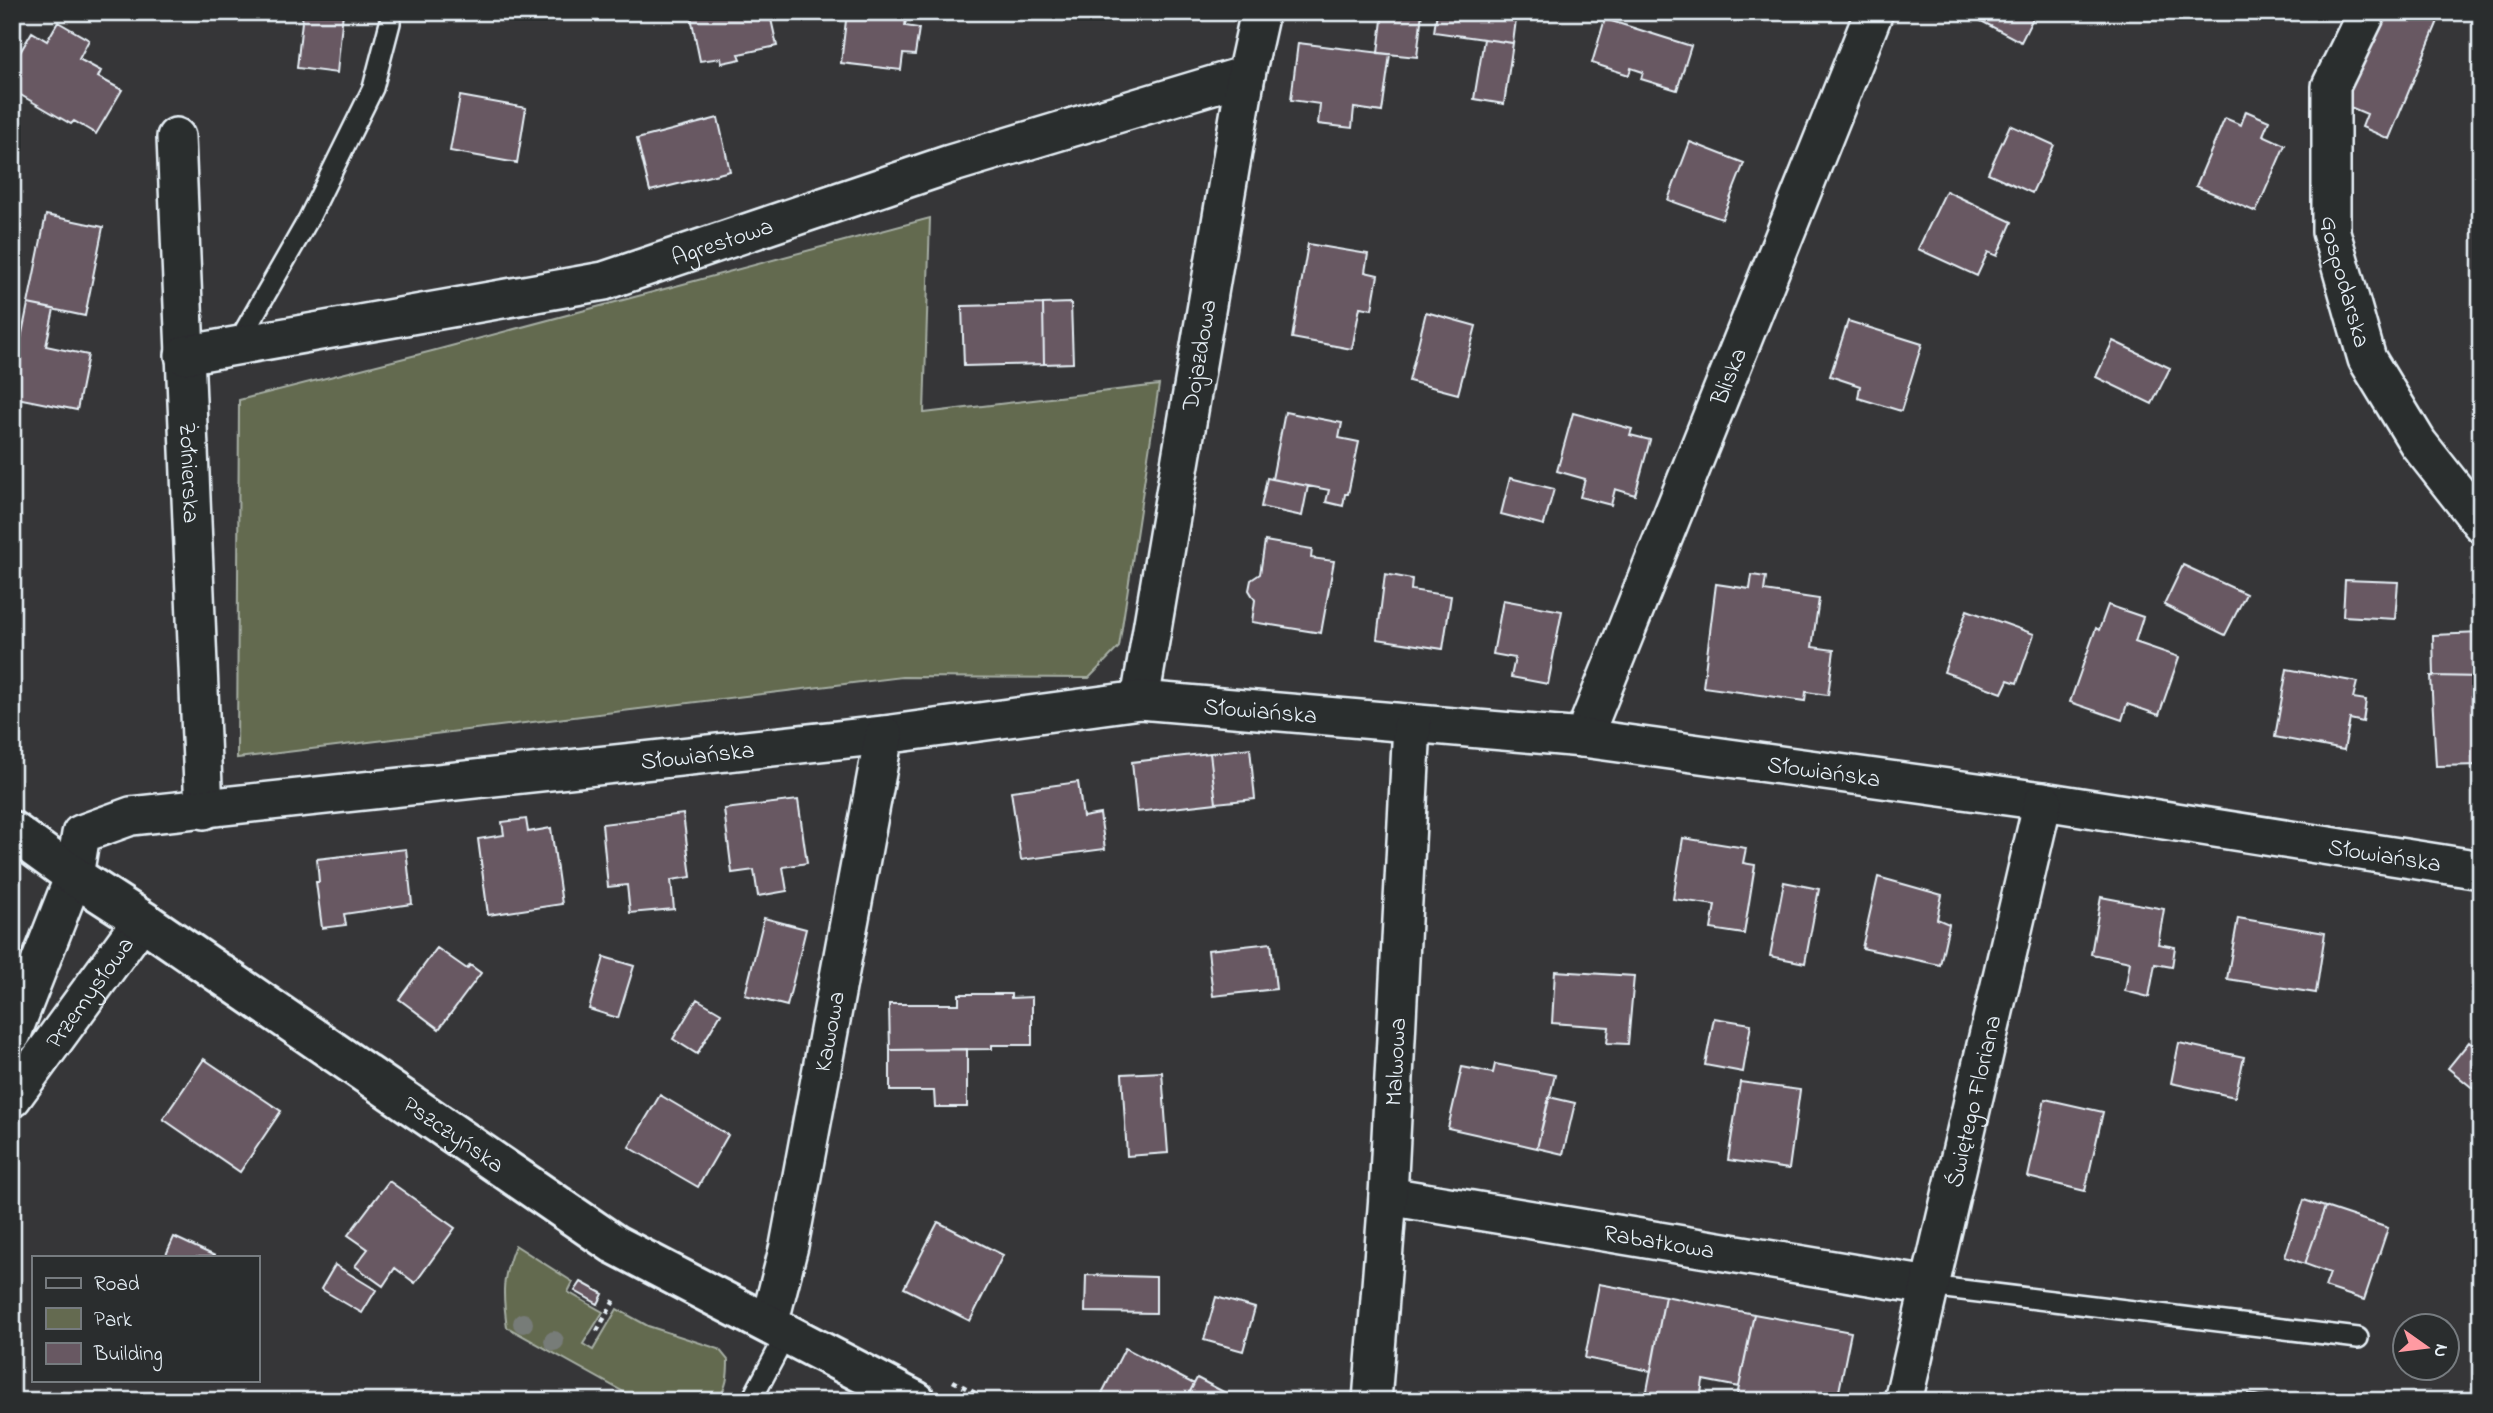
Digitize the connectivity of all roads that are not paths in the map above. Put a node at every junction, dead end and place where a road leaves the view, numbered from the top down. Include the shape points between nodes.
1 (391, 12) edge
2 (1260, 12) edge
3 (1874, 12) edge
4 (2367, 12) edge
5 (1246, 75) junction
6 (176, 137) dead end
7 (236, 347) junction
8 (184, 355) junction
9 (2481, 523) edge
10 (1140, 700) junction
11 (1412, 724) junction
12 (884, 735) junction
13 (1583, 738) junction
14 (2043, 801) junction
15 (204, 810) junction
16 (12, 831) edge
17 (2481, 870) edge
18 (74, 876) junction
19 (142, 920) junction
20 (12, 1034) edge
21 (12, 1098) edge
22 (1388, 1196) junction
23 (1929, 1286) junction
24 (778, 1328) junction
25 (2358, 1338) dead end
26 (751, 1401) edge
27 (916, 1401) edge
28 (1372, 1401) edge
29 (1903, 1401) edge

1 - 7 lane via 373,89 308,220
2 - 5 street, Dojazdowa
3 - 13 street, Bliska
4 - 9 street, Gospodarska via 2331,86 2331,232 2367,359 2418,443
5 - 7 street, Agrestowa via 950,164 604,281
5 - 10 street, Dojazdowa
6 - 8 street, Żołnierska
7 - 8 street, Agrestowa
8 - 15 street, Żołnierska
10 - 11 street, Słowiańska
10 - 12 street, Słowiańska
11 - 13 street, Słowiańska
11 - 22 street, Malwowa
12 - 15 street, Słowiańska
12 - 24 street, Kawowa via 789,1246
13 - 14 street, Słowiańska
14 - 17 street, Słowiańska
14 - 23 street, Świętego Floriana
15 - 18 street, Słowiańska via 131,816 81,834
16 - 18 main road, Pszczyńska
18 - 19 main road, Pszczyńska
18 - 20 street, Przemysłowa
19 - 21 street, Przemysłowa
19 - 24 main road, Pszczyńska via 614,1244
22 - 23 street, Rabatkowa
22 - 28 street, Malwowa
23 - 25 lane
23 - 29 street, Świętego Floriana
24 - 26 lane
24 - 27 main road, Pszczyńska

